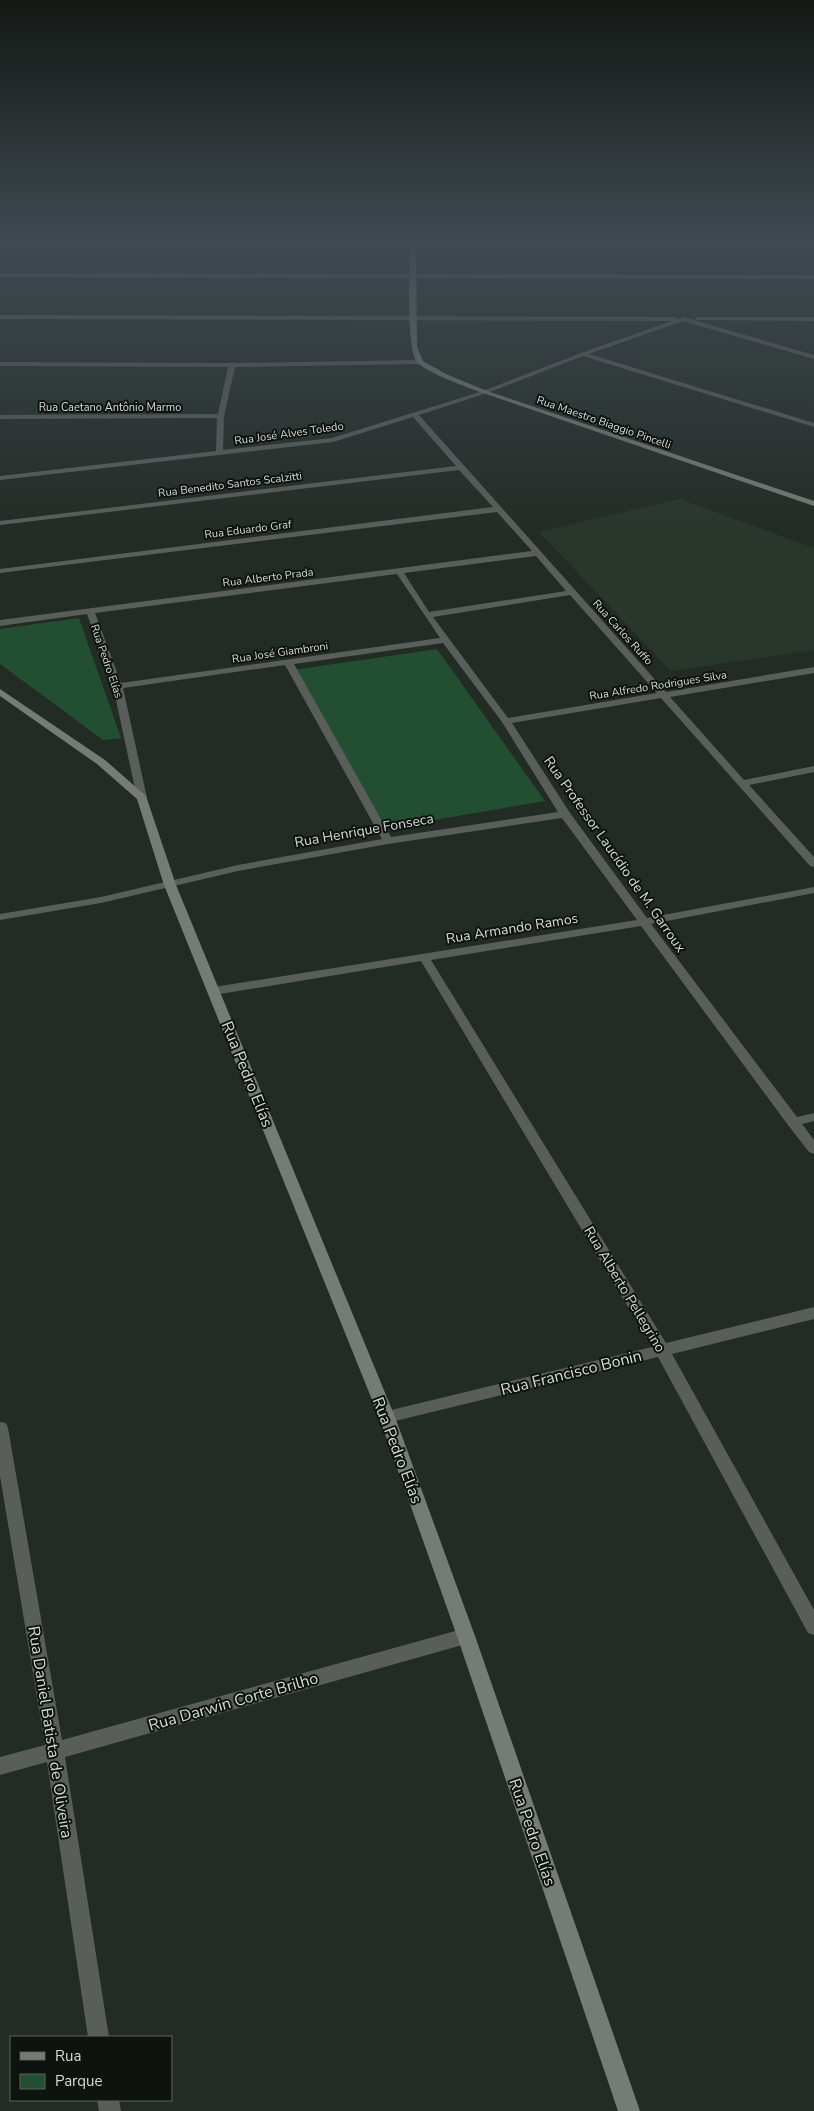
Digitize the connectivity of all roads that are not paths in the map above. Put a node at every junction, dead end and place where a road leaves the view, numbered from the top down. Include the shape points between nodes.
1 (414, 340) edge
2 (624, 340) edge
3 (754, 340) edge
4 (583, 354) junction
5 (814, 357) edge
6 (420, 362) junction
7 (0, 364) edge
8 (232, 365) junction
9 (485, 392) junction
10 (415, 415) junction
11 (221, 416) junction
12 (0, 417) edge
13 (814, 425) edge
14 (219, 454) junction
15 (462, 467) junction
16 (0, 478) edge
17 (814, 504) edge
18 (499, 509) junction
19 (0, 523) edge
20 (538, 553) junction
21 (0, 571) edge
22 (399, 571) junction
23 (573, 592) junction
24 (90, 611) junction
25 (428, 615) junction
26 (0, 623) edge
27 (446, 640) junction
28 (288, 662) junction
29 (814, 670) edge
30 (118, 686) junction
31 (0, 692) edge
32 (664, 695) junction
33 (506, 721) junction
34 (814, 769) edge
35 (742, 783) junction
36 (142, 798) junction
37 (565, 814) junction
38 (388, 841) junction
39 (814, 864) edge
40 (170, 885) junction
41 (814, 890) edge
42 (0, 917) edge
43 (644, 922) junction
44 (424, 957) junction
45 (214, 991) junction
46 (814, 1117) edge
47 (793, 1122) junction
48 (814, 1149) edge
49 (814, 1313) edge
50 (662, 1350) junction
51 (386, 1417) junction
52 (0, 1428) edge
53 (814, 1627) edge
54 (466, 1636) junction
55 (55, 1751) junction
56 (0, 1766) edge
57 (98, 2036) edge
58 (629, 2111) edge

1 - 6 street
2 - 4 street, Rua José Alves Toledo
3 - 5 street
4 - 9 street, Rua José Alves Toledo
4 - 13 street
6 - 8 street
6 - 9 street, Rua Maestro Biaggio Pincelli
7 - 8 street
8 - 11 street
9 - 10 street, Rua José Alves Toledo
9 - 17 street, Rua Maestro Biaggio Pincelli
10 - 14 street, Rua José Alves Toledo via 333,440
10 - 15 street, Rua Carlos Ruffo
11 - 12 street, Rua Caetano Antônio Marmo
11 - 14 street
14 - 16 street, Rua José Alves Toledo
15 - 18 street, Rua Carlos Ruffo
15 - 19 street, Rua Benedito Santos Scalzitti
18 - 20 street, Rua Carlos Ruffo
18 - 21 street, Rua Eduardo Graf
20 - 22 street, Rua Alberto Prada
20 - 23 street, Rua Carlos Ruffo
22 - 24 street, Rua Alberto Prada
22 - 25 street, Rua Professor Laucídio de M. Garroux
23 - 25 street
23 - 32 street, Rua Carlos Ruffo
24 - 26 street, Rua Alberto Prada
24 - 30 street, Rua Pedro Elías
25 - 27 street, Rua Professor Laucídio de M. Garroux
27 - 28 street, Rua José Giambroni
27 - 33 street, Rua Professor Laucídio de M. Garroux
28 - 30 street, Rua José Giambroni
28 - 38 street
29 - 32 street, Rua Alfredo Rodrigues Silva
30 - 36 street, Rua Pedro Elías
31 - 36 street via 101,762
32 - 33 street, Rua Alfredo Rodrigues Silva
32 - 35 street, Rua Carlos Ruffo
33 - 37 street, Rua Professor Laucídio de M. Garroux
34 - 35 street
35 - 39 street, Rua Carlos Ruffo
36 - 40 street, Rua Pedro Elías
37 - 38 street, Rua Henrique Fonseca
37 - 43 street, Rua Professor Laucídio de M. Garroux
38 - 40 street, Rua Henrique Fonseca via 238,868
40 - 42 street, Rua Henrique Fonseca
40 - 45 street, Rua Pedro Elías
41 - 43 street, Rua Armando Ramos
43 - 44 street, Rua Armando Ramos
43 - 47 street, Rua Professor Laucídio de M. Garroux
44 - 45 street, Rua Armando Ramos
44 - 50 street, Rua Alberto Pellegrino
45 - 51 street, Rua Pedro Elías
46 - 47 street
47 - 48 street, Rua Professor Laucídio de M. Garroux
49 - 50 street, Rua Francisco Bonin
50 - 51 street, Rua Francisco Bonin
50 - 53 street, Rua Alberto Pellegrino
51 - 54 street, Rua Pedro Elías
52 - 55 street, Rua Daniel Batista de Oliveira
54 - 55 street, Rua Darwin Corte Brilho
54 - 58 street, Rua Pedro Elías
55 - 56 street, Rua Darwin Corte Brilho
55 - 57 street, Rua Daniel Batista de Oliveira

